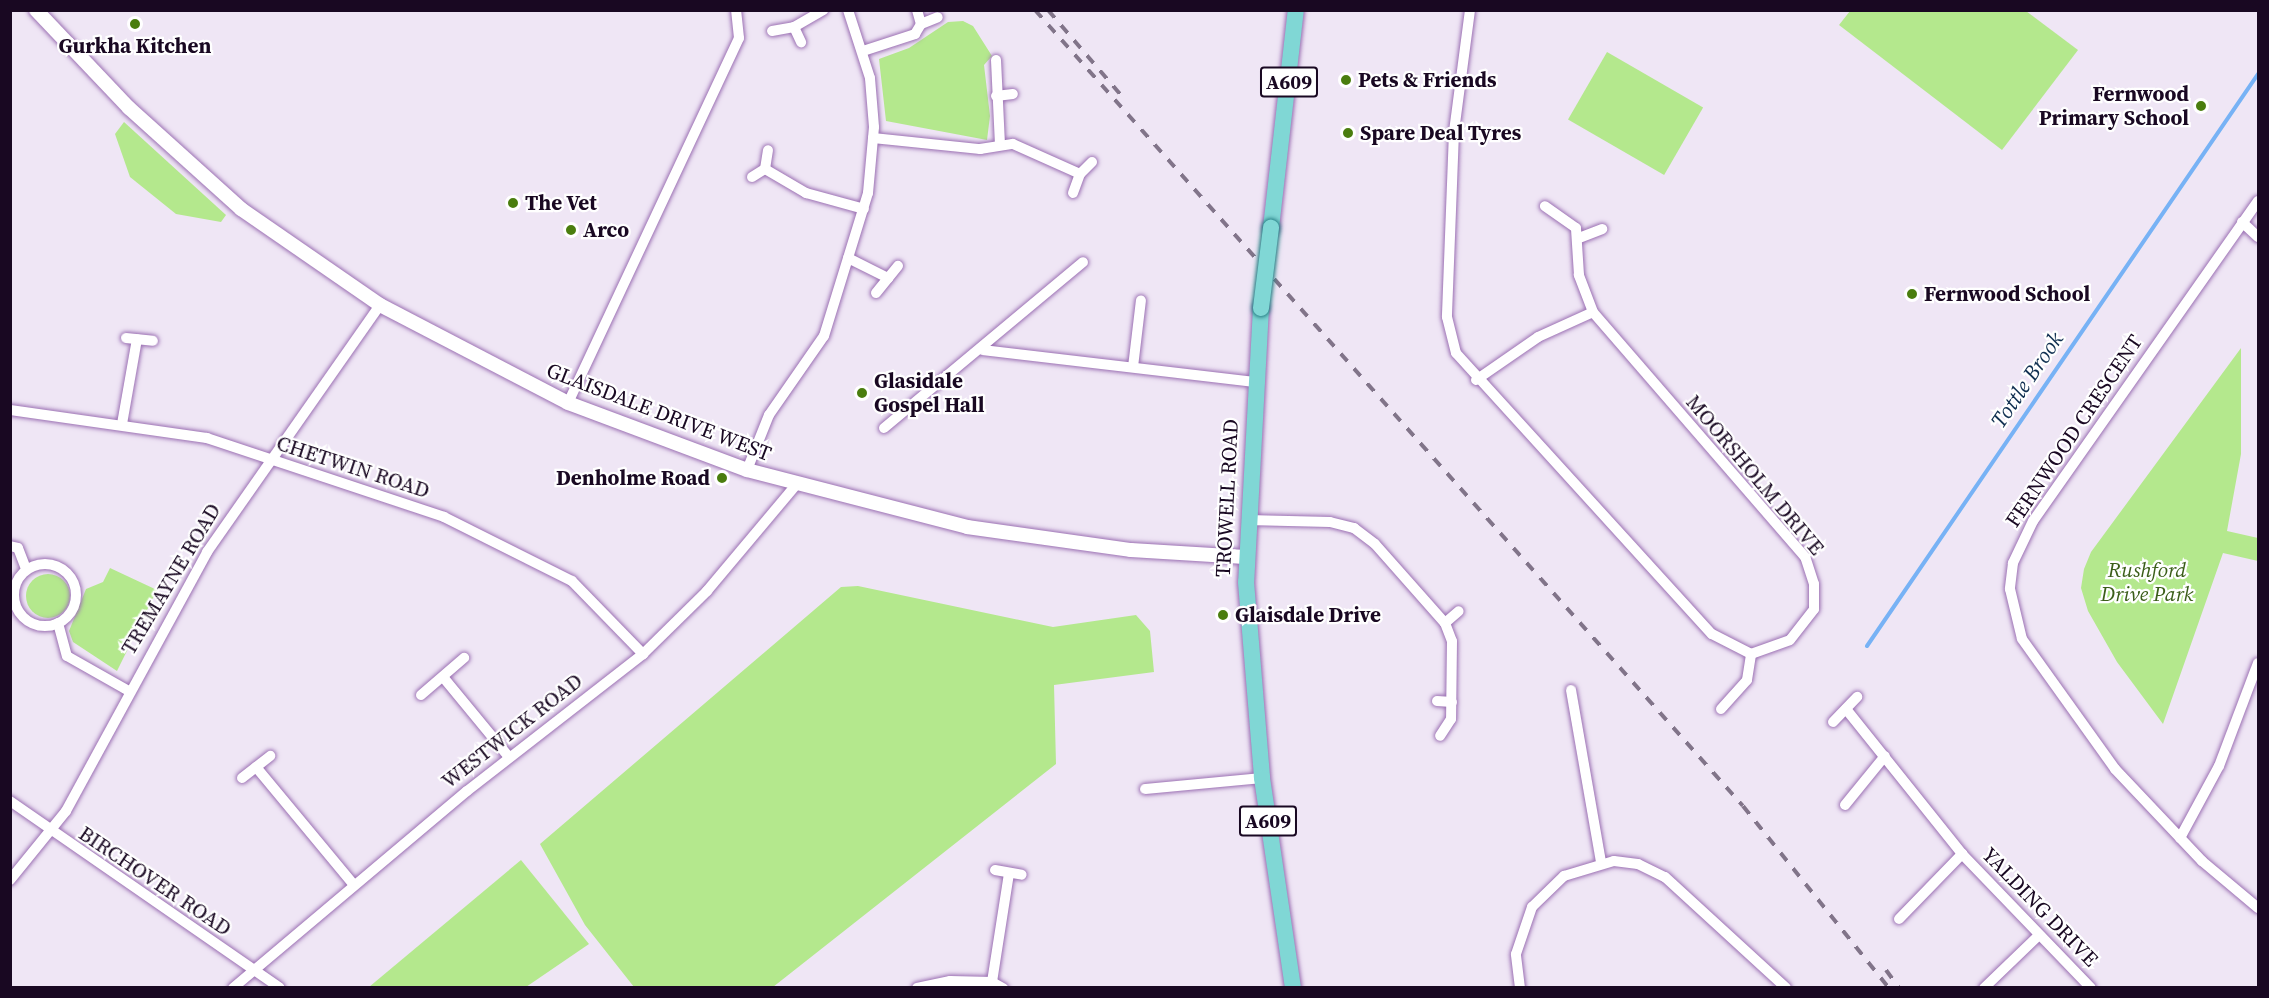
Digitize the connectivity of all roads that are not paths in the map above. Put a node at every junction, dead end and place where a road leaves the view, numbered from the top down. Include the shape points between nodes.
1 (36, 10) edge
2 (824, 10) edge
3 (848, 10) edge
4 (917, 10) edge
5 (1296, 10) edge
6 (1470, 10) edge
7 (740, 12) edge
8 (938, 17) dead end
9 (921, 24) junction
10 (794, 27) junction
11 (772, 31) dead end
12 (801, 42) dead end
13 (863, 51) junction
14 (996, 60) dead end
15 (1013, 94) dead end
16 (996, 96) junction
17 (873, 138) junction
18 (1000, 145) junction
19 (768, 150) dead end
20 (1092, 162) dead end
21 (765, 169) junction
22 (1080, 174) junction
23 (752, 177) dead end
24 (1073, 193) dead end
25 (2259, 201) edge
26 (1545, 206) dead end
27 (864, 209) junction
28 (2242, 222) junction
29 (1602, 229) dead end
30 (2259, 237) edge
31 (1579, 238) junction
32 (848, 258) junction
33 (1083, 262) dead end
34 (898, 266) dead end
35 (888, 278) junction
36 (876, 293) dead end
37 (1142, 300) dead end
38 (380, 305) junction
39 (1593, 312) junction
40 (153, 341) dead end
41 (983, 350) junction
42 (1133, 368) junction
43 (1476, 380) junction
44 (1256, 382) junction
45 (568, 403) junction
46 (10, 410) edge
47 (122, 424) junction
48 (884, 428) dead end
49 (268, 461) junction
50 (747, 470) junction
51 (796, 485) junction
52 (1247, 520) junction
53 (10, 546) edge
54 (1245, 557) junction
55 (26, 569) junction
56 (1459, 611) dead end
57 (58, 623) junction
58 (1444, 623) junction
59 (644, 654) junction
60 (1751, 654) junction
61 (464, 658) dead end
62 (2259, 663) edge
63 (443, 676) junction
64 (128, 690) junction
65 (1571, 690) dead end
66 (421, 695) dead end
67 (1857, 697) dead end
68 (1437, 701) dead end
69 (1452, 702) junction
70 (1721, 709) dead end
71 (1846, 709) junction
72 (1833, 722) dead end
73 (1440, 736) dead end
74 (270, 756) dead end
75 (1885, 756) junction
76 (509, 757) junction
77 (256, 767) junction
78 (242, 778) dead end
79 (1262, 778) junction
80 (1144, 789) dead end
81 (10, 801) edge
82 (1845, 805) dead end
83 (51, 833) junction
84 (2180, 838) junction
85 (1962, 854) junction
86 (1601, 862) junction
87 (995, 870) dead end
88 (1009, 873) junction
89 (1022, 875) dead end
90 (10, 880) edge
91 (354, 885) junction
92 (2259, 908) edge
93 (1899, 919) dead end
94 (2038, 936) junction
95 (252, 971) junction
96 (992, 982) junction
97 (1991, 985) edge
98 (233, 987) edge
99 (280, 987) edge
100 (917, 987) edge
101 (1003, 987) edge
102 (1293, 987) edge
103 (1520, 987) edge
104 (1786, 987) edge
105 (2091, 987) edge

1 - 38 street, GLAISDALE DRIVE WEST via 129,108 241,209
2 - 10 street
3 - 13 street
4 - 9 street
5 - 44 main road, TROWELL ROAD / A609, bridge
6 - 43 street via 1455,122 1447,317 1456,353
7 - 45 street via 739,38
8 - 9 street
9 - 13 street via 907,39
10 - 11 street
10 - 12 street
13 - 17 street
14 - 16 street
15 - 16 street
16 - 18 street
17 - 18 street via 980,149
17 - 27 street
18 - 22 street via 1031,148
19 - 21 street
20 - 22 street
21 - 23 street
21 - 27 street via 806,193
22 - 24 street
25 - 28 street, FERNWOOD CRESCENT
26 - 31 street via 1571,221
27 - 32 street
28 - 30 street
28 - 84 street, FERNWOOD CRESCENT via 2032,521 2010,579 2010,604 2022,639 2115,769
29 - 31 street
31 - 39 street, MOORSHOLM DRIVE via 1579,275
32 - 35 street
32 - 50 street via 824,336 768,415
33 - 41 street
34 - 35 street
35 - 36 street
37 - 42 street
38 - 45 street, GLAISDALE DRIVE WEST
38 - 49 street, TREMAYNE ROAD
39 - 43 street via 1538,336
39 - 60 street, MOORSHOLM DRIVE via 1809,566 1815,595 1808,622 1790,640
40 - 47 street via 131,338
41 - 42 street
41 - 48 street
42 - 44 street
43 - 60 street via 1712,634
44 - 52 main road, TROWELL ROAD / A609
45 - 50 street, GLAISDALE DRIVE WEST
46 - 47 street, CHETWIN ROAD
47 - 49 street, CHETWIN ROAD via 207,438
49 - 59 street, CHETWIN ROAD via 382,495 501,542 572,581
49 - 64 street, TREMAYNE ROAD via 207,552
50 - 51 street, GLAISDALE DRIVE WEST
51 - 54 street, GLAISDALE DRIVE WEST via 967,526 1131,550
51 - 59 street, WESTWICK ROAD via 707,591
52 - 54 main road, TROWELL ROAD / A609
52 - 58 street via 1354,528 1375,544
53 - 55 street via 18,549
54 - 79 main road, TROWELL ROAD / A609
55 - 57 street via 15,584 15,604 30,622
55 - 57 street via 54,565 73,580 75,601
56 - 58 street
57 - 64 street via 67,656
58 - 69 street via 1454,653
59 - 76 street, WESTWICK ROAD
60 - 70 street via 1747,680
61 - 63 street
62 - 84 street via 2219,766
63 - 66 street
63 - 76 street
64 - 83 street, TREMAYNE ROAD via 118,719
65 - 86 street via 1580,707
67 - 71 street
68 - 69 street
69 - 73 street via 1451,719
71 - 72 street
71 - 75 street, YALDING DRIVE
74 - 77 street
75 - 82 street
75 - 85 street, YALDING DRIVE
76 - 91 street, WESTWICK ROAD
77 - 78 street
77 - 91 street
79 - 80 street
79 - 102 main road, TROWELL ROAD / A609
81 - 83 street, BIRCHOVER ROAD
83 - 90 street, TREMAYNE ROAD
83 - 95 street, BIRCHOVER ROAD
84 - 92 street, FERNWOOD CRESCENT
85 - 93 street, YALDING DRIVE
85 - 94 street, YALDING DRIVE
86 - 103 street via 1564,876 1532,907 1516,954
86 - 104 street via 1627,861 1665,877
87 - 88 street
88 - 89 street
88 - 96 street
91 - 95 street, WESTWICK ROAD
94 - 97 street
94 - 105 street, YALDING DRIVE
95 - 98 street, WESTWICK ROAD
95 - 99 street, BIRCHOVER ROAD
96 - 100 street via 950,981
96 - 101 street

